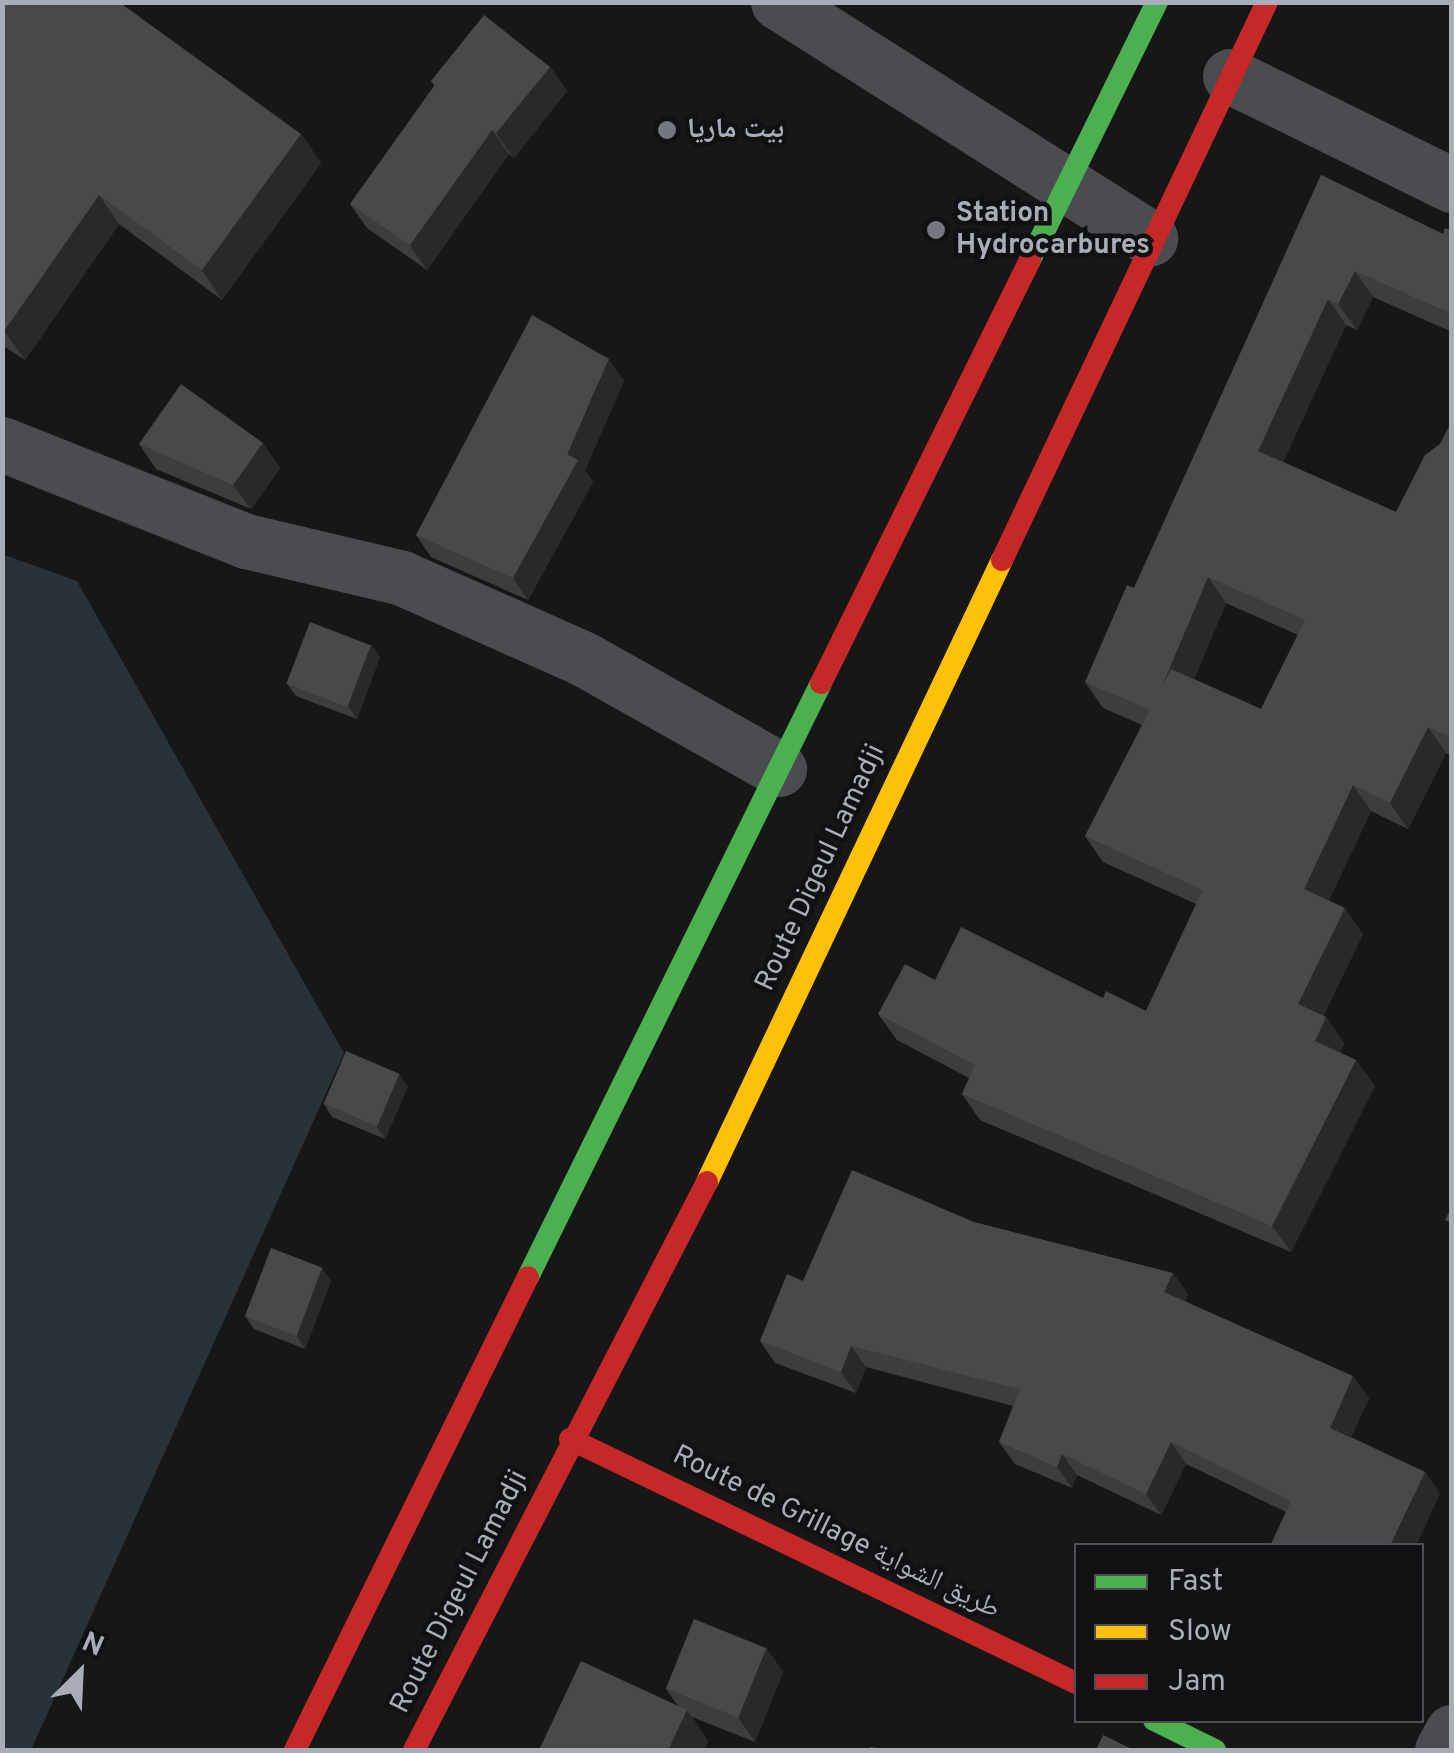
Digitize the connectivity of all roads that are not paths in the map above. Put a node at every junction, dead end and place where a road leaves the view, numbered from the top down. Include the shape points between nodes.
1 (778, 2) edge
2 (1158, 2) edge
3 (1267, 2) edge
4 (1230, 76) junction
5 (1452, 185) edge
6 (1063, 188) junction
7 (1150, 238) junction
8 (2, 444) edge
9 (779, 769) junction
10 (570, 1439) junction
11 (1074, 1682) edge
12 (1160, 1723) edge
13 (1452, 1732) edge
14 (296, 1750) edge
15 (414, 1750) edge
16 (1215, 1750) edge
17 (1442, 1750) edge

1 - 6 street
2 - 6 main road
3 - 4 main road, Route Digeul Lamadji
4 - 5 street
4 - 7 main road, Route Digeul Lamadji
6 - 7 street
6 - 9 main road
7 - 10 main road, Route Digeul Lamadji via 706,1184
8 - 9 street via 246,541 402,578 584,659
9 - 14 main road
10 - 11 main road, Route de Grillage طريق الشواية
10 - 15 main road, Route Digeul Lamadji
12 - 16 main road
13 - 17 street

